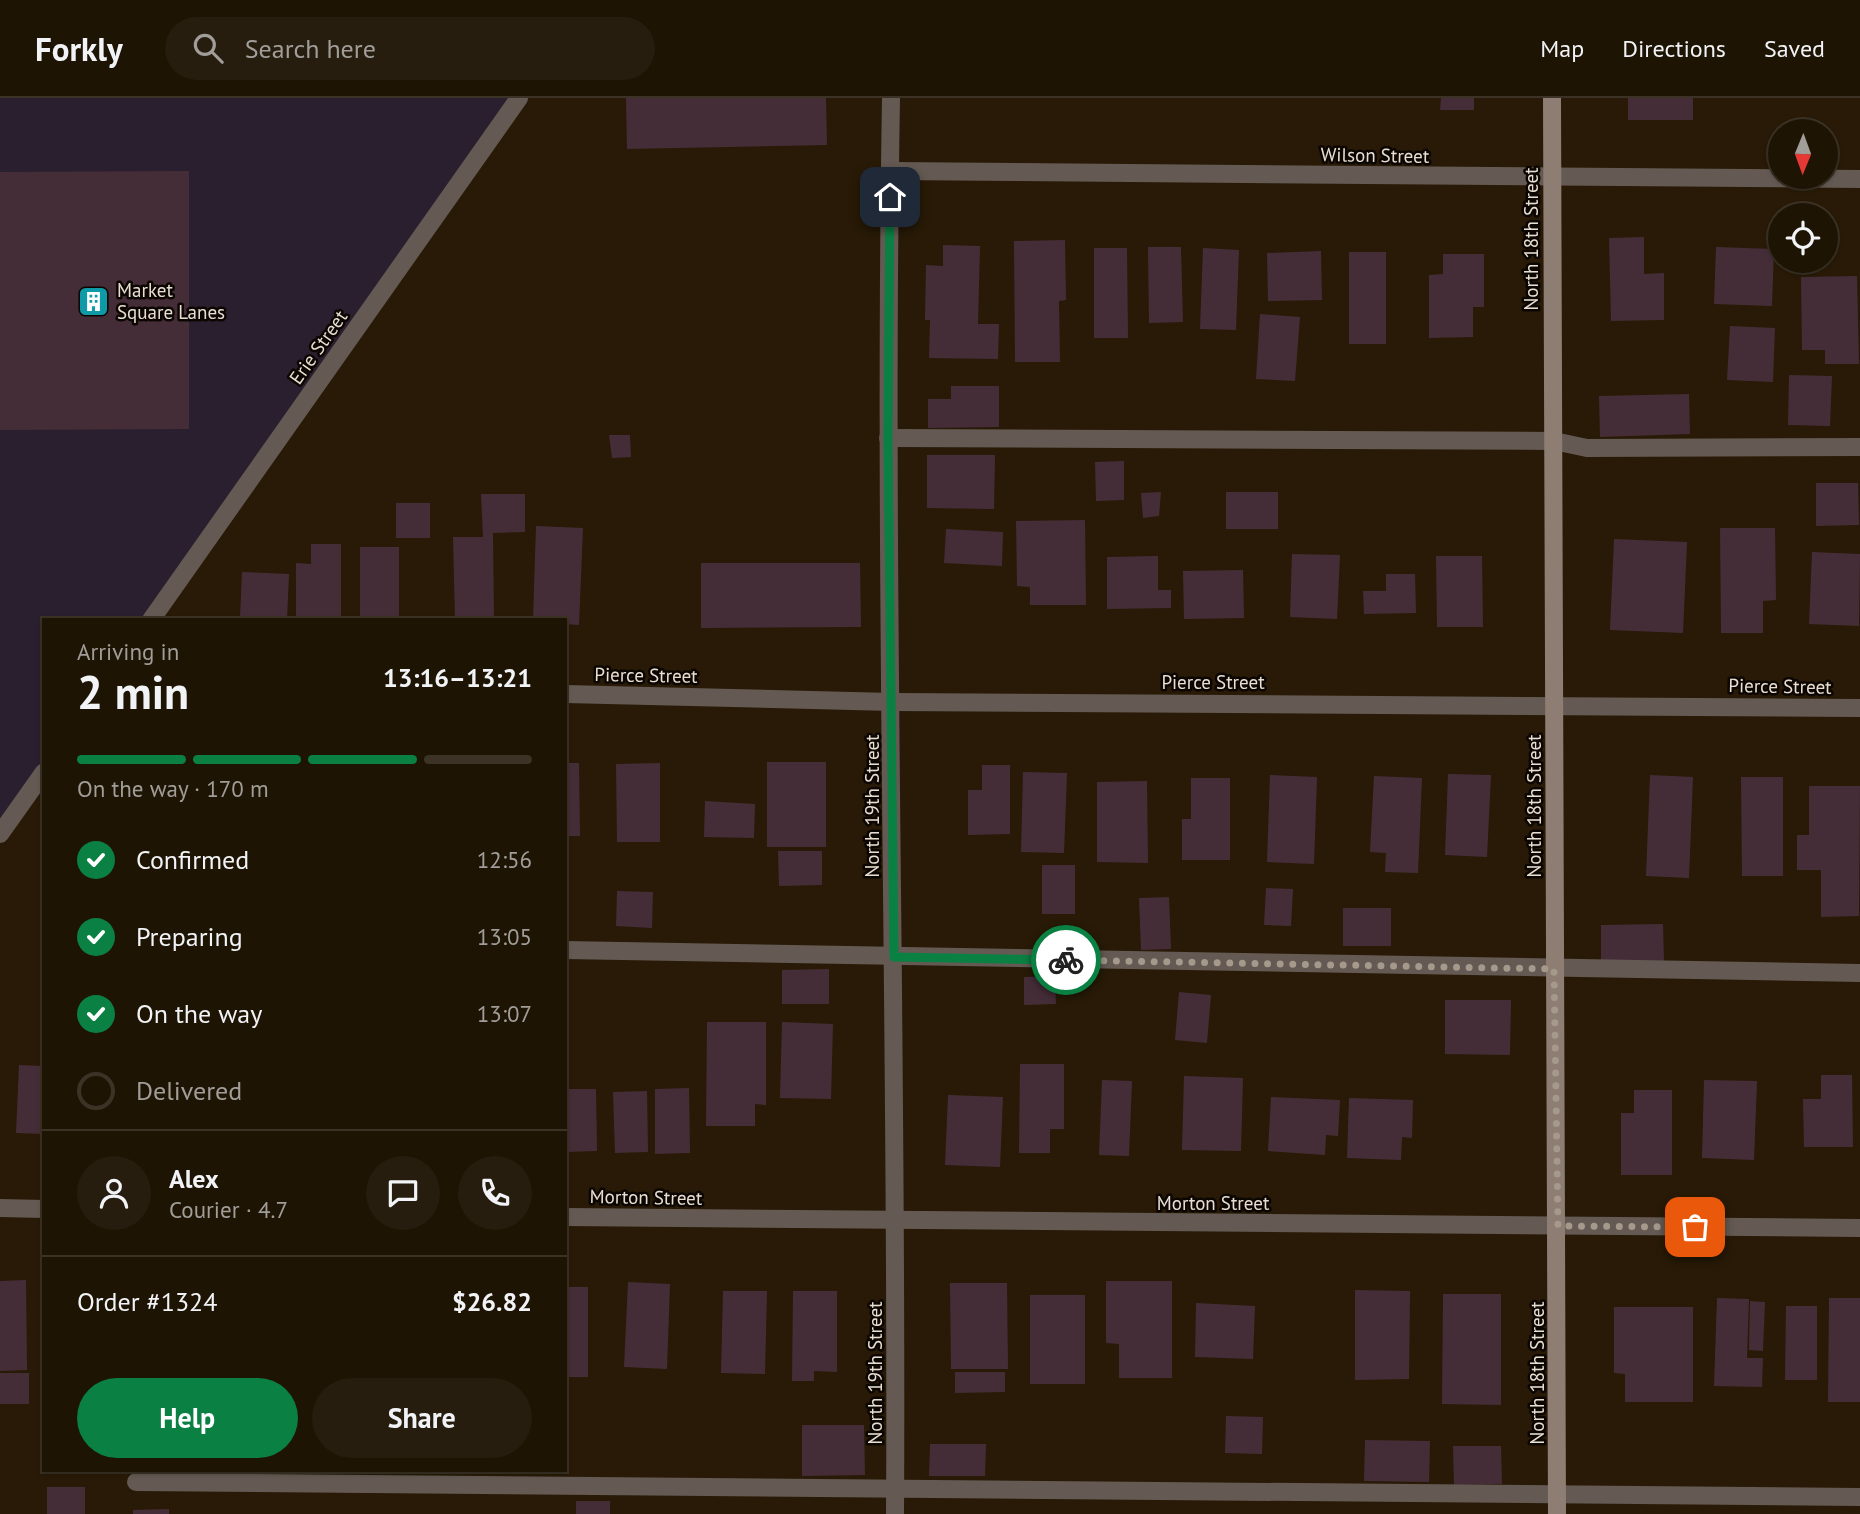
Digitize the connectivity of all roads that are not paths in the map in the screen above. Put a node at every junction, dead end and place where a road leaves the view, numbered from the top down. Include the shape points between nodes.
1 (519, 98) edge
2 (891, 98) edge
3 (1552, 98) edge
4 (890, 171) junction
5 (1551, 178) junction
6 (1860, 179) edge
7 (888, 438) junction
8 (1554, 441) junction
9 (1860, 446) edge
10 (152, 618) edge
11 (567, 694) edge
12 (892, 702) junction
13 (1556, 704) junction
14 (1860, 708) edge
15 (42, 775) edge
16 (0, 834) edge
17 (567, 950) edge
18 (894, 957) junction
19 (1554, 969) junction
20 (1860, 973) edge
21 (0, 1208) edge
22 (42, 1209) edge
23 (567, 1217) edge
24 (897, 1222) junction
25 (1558, 1226) junction
26 (1860, 1228) edge
27 (136, 1482) dead end
28 (895, 1486) junction
29 (1558, 1495) junction
30 (1860, 1497) edge
31 (895, 1514) edge
32 (1557, 1514) edge

1 - 10 street, Erie Street
2 - 4 street, North 19th Street
3 - 5 main road, North 18th Street
4 - 5 street, Wilson Street
4 - 7 street, North 19th Street
5 - 6 street, Wilson Street
5 - 8 main road, North 18th Street
7 - 8 street
7 - 12 street, North 19th Street
8 - 9 street via 1587,448
8 - 13 main road, North 18th Street
11 - 12 street, Pierce Street
12 - 13 street, Pierce Street
12 - 18 street, North 19th Street
13 - 14 street, Pierce Street
13 - 19 main road, North 18th Street
15 - 16 street
17 - 18 street
18 - 19 street
18 - 24 street, North 19th Street
19 - 20 street
19 - 25 main road, North 18th Street
21 - 22 street
23 - 24 street, Morton Street
24 - 25 street, Morton Street
24 - 28 street, North 19th Street
25 - 26 street, Morton Street
25 - 29 main road, North 18th Street
27 - 28 street
28 - 29 street
28 - 31 street, North 19th Street
29 - 30 street
29 - 32 main road, North 18th Street

